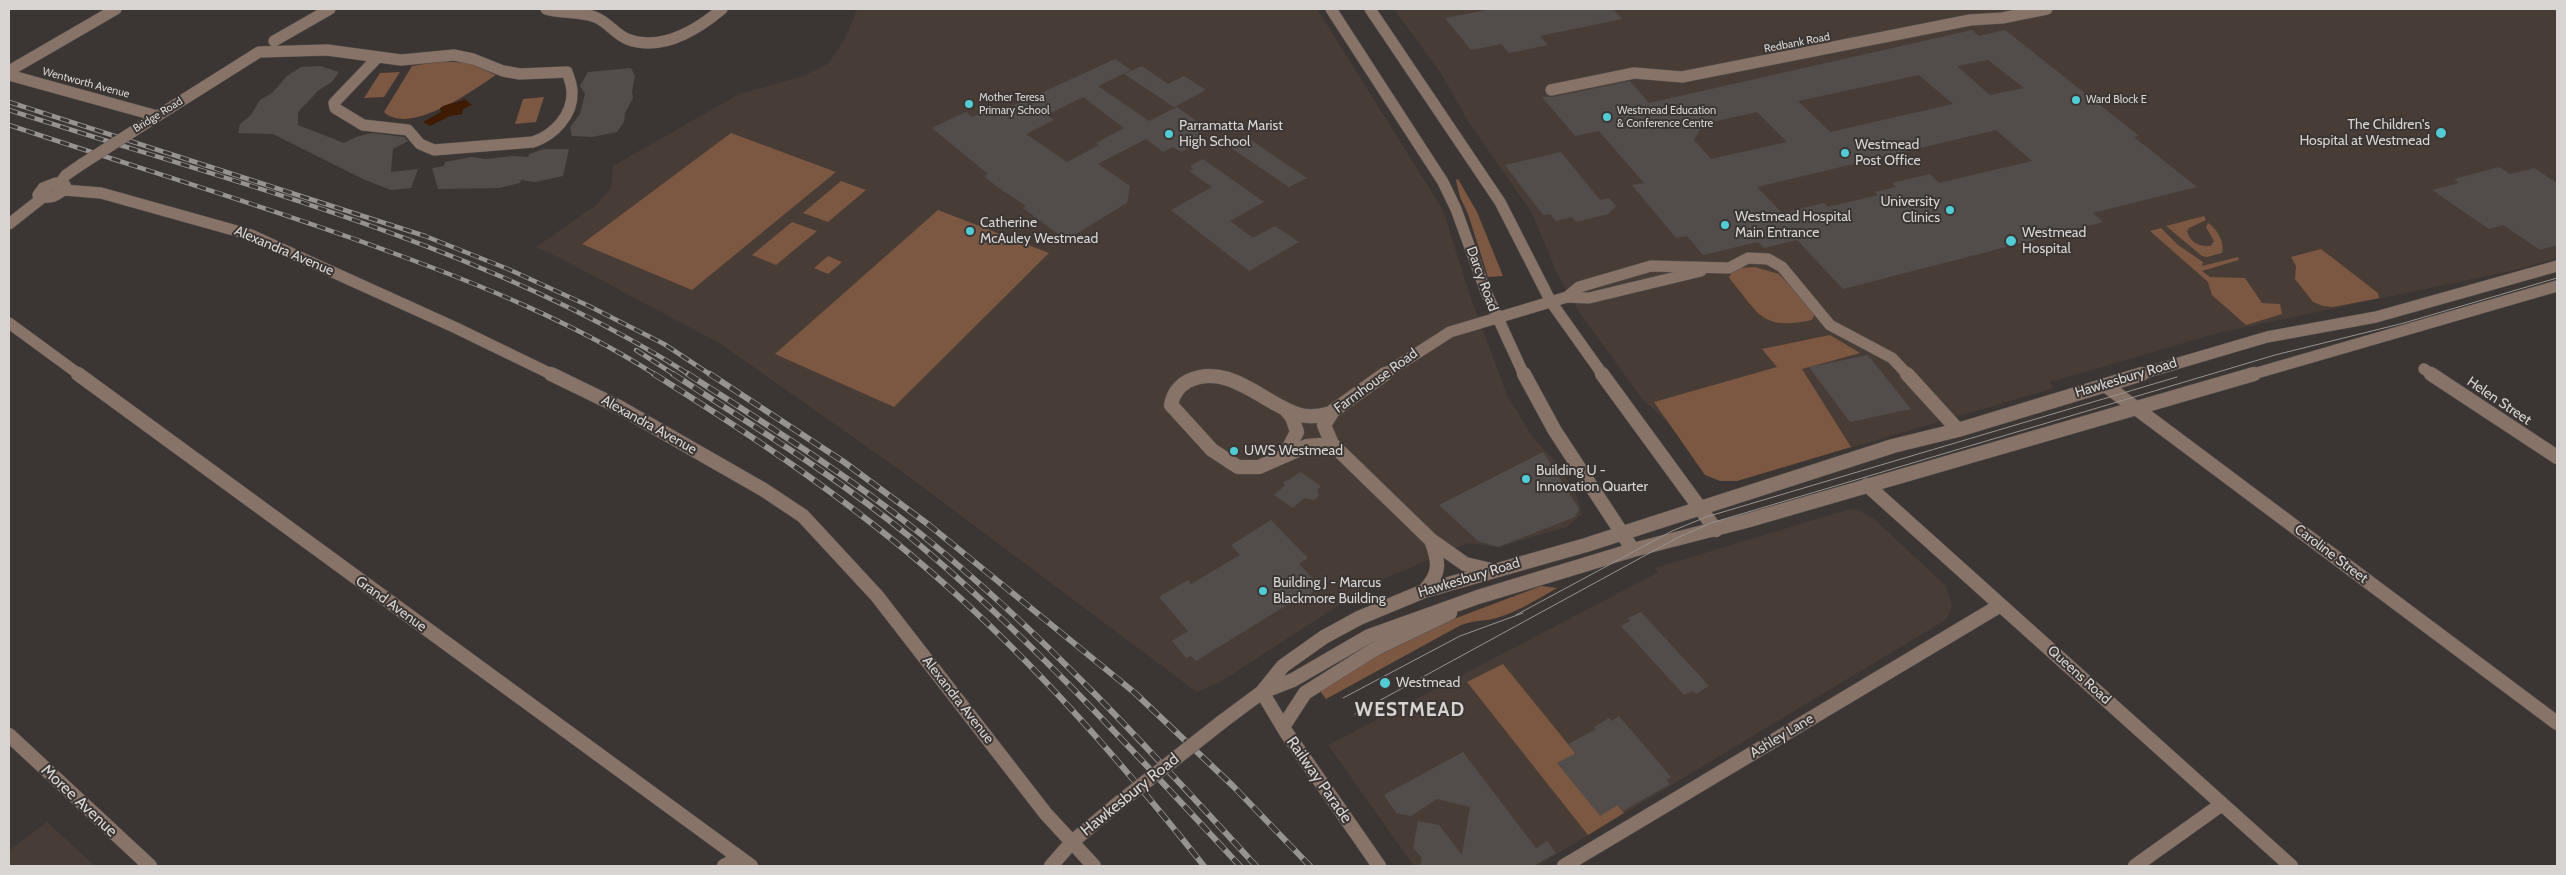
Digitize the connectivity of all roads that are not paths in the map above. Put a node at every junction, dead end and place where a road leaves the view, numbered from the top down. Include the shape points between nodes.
1 (116, 9) edge
2 (330, 9) edge
3 (546, 9) edge
4 (722, 9) edge
5 (1331, 9) edge
6 (1370, 9) edge
7 (2047, 9) edge
8 (2027, 11) edge
9 (275, 45) junction
10 (378, 58) junction
11 (9, 73) edge
12 (1551, 90) dead end
13 (157, 116) junction
14 (62, 187) junction
15 (9, 224) edge
16 (2557, 266) edge
17 (1713, 268) junction
18 (2557, 286) edge
19 (1567, 297) junction
20 (1551, 302) junction
21 (1497, 318) junction
22 (9, 323) edge
23 (9, 334) edge
24 (32, 342) junction
25 (2424, 369) dead end
26 (2105, 385) junction
27 (2137, 409) junction
28 (1286, 410) junction
29 (1331, 413) junction
30 (1958, 430) junction
31 (1332, 444) junction
32 (1284, 456) junction
33 (2557, 457) edge
34 (1867, 485) junction
35 (1700, 509) junction
36 (1716, 530) junction
37 (1622, 533) junction
38 (1431, 540) junction
39 (1633, 550) junction
40 (1492, 570) junction
41 (1424, 591) junction
42 (1478, 597) junction
43 (1999, 606) junction
44 (1262, 692) junction
45 (2557, 724) edge
46 (1283, 727) junction
47 (9, 735) edge
48 (2222, 804) junction
49 (1072, 842) junction
50 (745, 862) edge
51 (150, 866) edge
52 (724, 866) edge
53 (1051, 866) edge
54 (1094, 866) edge
55 (1379, 866) edge
56 (1564, 866) edge
57 (2135, 866) edge
58 (2291, 866) edge

1 - 11 street
2 - 9 street
3 - 4 street via 595,17 625,39 644,43 676,37
5 - 21 street, Darcy Road via 1443,182
6 - 20 street via 1500,202
7 - 8 street, Redbank Road
8 - 12 street, Redbank Road via 1682,77 1634,73
9 - 10 street
9 - 13 street, Bridge Road
10 - 10 street via 345,90 334,103 335,108 363,125 408,130 426,148 442,150 539,140 557,128 571,101 567,72 520,74 454,55 418,60
11 - 13 street, Wentworth Avenue
13 - 14 street, Bridge Road, bridge via 66,175
14 - 15 street via 54,196 42,198
14 - 49 street, Alexandra Avenue via 101,193 225,226 260,239 454,327 619,407 764,490 803,516 835,548 877,596 1046,814
16 - 26 street, Hawkesbury Road via 2376,317 2257,340
17 - 19 street via 1589,298
17 - 19 street via 1651,266 1579,287
17 - 30 street via 1729,268 1748,258 1776,263 1830,325 1892,358
18 - 27 street, Hawkesbury Road
19 - 20 street, Farmhouse Road
20 - 21 street, Farmhouse Road
20 - 35 street
21 - 29 street, Farmhouse Road via 1450,332 1430,343
21 - 37 street, Darcy Road via 1546,415
22 - 24 street, Grand Avenue
23 - 24 street, Grand Avenue
24 - 50 street, Grand Avenue
25 - 33 street, Helen Street
26 - 27 street, Caroline Street
26 - 30 street, Hawkesbury Road
27 - 34 street, Hawkesbury Road
27 - 45 street, Caroline Street
28 - 29 street via 1306,416
28 - 32 street via 1297,432
28 - 32 street via 1227,378 1212,375 1187,381 1174,393 1171,405 1226,463 1255,468
29 - 31 street, Farmhouse Road via 1324,425
30 - 35 street, Hawkesbury Road via 1893,446
31 - 32 street via 1312,443
31 - 38 street
34 - 36 street, Hawkesbury Road
34 - 43 street, Queens Road
35 - 36 street
35 - 37 street, Hawkesbury Road
36 - 39 street, Hawkesbury Road
37 - 39 street, Darcy Road
37 - 40 street, Hawkesbury Road
38 - 40 street via 1465,564
38 - 41 street via 1440,571
39 - 42 street, Hawkesbury Road
40 - 41 street, Hawkesbury Road
41 - 44 street, Hawkesbury Road via 1359,618 1324,638 1283,666
42 - 44 street, Hawkesbury Road via 1369,636 1293,680
42 - 46 street, Hawkesbury Road via 1430,625 1375,649 1305,693
43 - 48 street, Queens Road
43 - 56 street, Ashley Lane
44 - 46 street, Railway Parade
44 - 49 street, Hawkesbury Road, bridge
46 - 55 street, Railway Parade
47 - 51 street, Moree Avenue
48 - 57 street
48 - 58 street, Queens Road
49 - 53 street, Hawkesbury Road
49 - 54 street, Alexandra Avenue
50 - 52 street

